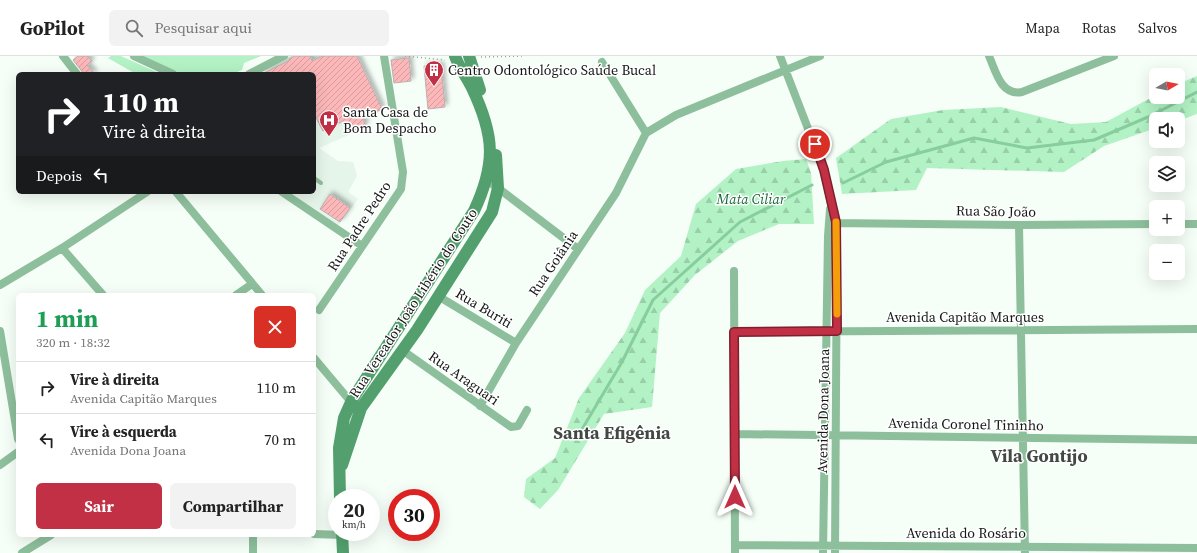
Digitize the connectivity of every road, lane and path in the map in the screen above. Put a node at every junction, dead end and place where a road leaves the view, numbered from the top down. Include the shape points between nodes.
1 (63, 56) edge
2 (134, 56) edge
3 (284, 56) edge
4 (384, 56) edge
5 (405, 56) edge
6 (525, 56) edge
7 (780, 56) edge
8 (820, 56) edge
9 (989, 56) edge
10 (1114, 56) edge
11 (469, 57) edge
12 (456, 58) edge
13 (602, 62) dead end
14 (786, 69) junction
15 (75, 72) edge
16 (169, 72) edge
17 (253, 72) edge
18 (646, 133) junction
19 (492, 146) junction
20 (316, 179) edge
21 (487, 182) junction
22 (321, 183) dead end
23 (498, 188) junction
24 (144, 194) edge
25 (178, 194) edge
26 (286, 194) edge
27 (832, 222) junction
28 (1149, 224) edge
29 (1185, 224) edge
30 (1197, 224) edge
31 (1019, 225) junction
32 (362, 246) junction
33 (62, 248) junction
34 (578, 249) junction
35 (734, 271) dead end
36 (252, 284) junction
37 (0, 285) edge
38 (101, 293) edge
39 (239, 293) edge
40 (260, 293) edge
41 (438, 296) junction
42 (319, 310) dead end
43 (1197, 329) edge
44 (1021, 330) junction
45 (0, 331) edge
46 (826, 331) junction
47 (837, 331) junction
48 (734, 332) junction
49 (516, 343) junction
50 (402, 350) junction
51 (317, 368) edge
52 (356, 405) junction
53 (480, 406) junction
54 (527, 410) dead end
55 (16, 427) edge
56 (734, 434) junction
57 (824, 436) junction
58 (836, 436) junction
59 (1023, 438) junction
60 (1197, 440) edge
61 (16, 453) edge
62 (0, 465) edge
63 (340, 489) edge
64 (316, 534) edge
65 (328, 534) edge
66 (48, 537) edge
67 (253, 537) edge
68 (343, 541) edge
69 (1197, 548) edge
70 (735, 549) edge
71 (823, 549) edge
72 (835, 549) edge
73 (1025, 550) edge
74 (22, 553) edge
75 (253, 553) edge
76 (344, 553) edge

1 - 15 street
2 - 16 street
3 - 17 street
4 - 32 street, Rua Padre Pedro via 403,181 401,189
5 - 12 path via 440,60
6 - 11 path
7 - 14 street
8 - 14 street
9 - 10 street via 1003,86 1014,94
11 - 19 main road via 484,102
12 - 19 main road via 479,102
13 - 18 street
14 - 18 street via 676,115
14 - 27 street via 824,170
18 - 34 street, Rua Goiânia via 616,193
19 - 21 main road, Rua Vereador João Libério do Couto
19 - 23 main road, Rua Vereador João Libério do Couto
20 - 22 lane
21 - 23 street
21 - 52 main road, Rua Vereador João Libério do Couto via 474,211
23 - 34 street
23 - 41 main road, Rua Vereador João Libério do Couto via 492,212 485,225
24 - 33 street
25 - 36 street
26 - 32 street
27 - 31 street, Rua São João
27 - 46 street, Avenida Dona Joana
27 - 47 street, Avenida Dona Joana
28 - 31 street, Rua São João
29 - 30 street
31 - 44 street
32 - 42 street, Rua Padre Pedro
33 - 37 street
33 - 38 street
34 - 49 street, Rua Goiânia
35 - 48 street
36 - 39 street
36 - 40 street
41 - 49 street, Rua Buriti
41 - 50 main road, Rua Vereador João Libério do Couto
43 - 44 street, Avenida Capitão Marques
44 - 47 street, Avenida Capitão Marques
44 - 59 street
45 - 55 street
46 - 47 street, Avenida Capitão Marques
46 - 48 street, Avenida Capitão Marques
46 - 57 street, Avenida Dona Joana
47 - 58 street, Avenida Dona Joana
48 - 56 street
49 - 53 street, Rua Goiânia
50 - 52 main road, Rua Vereador João Libério do Couto
50 - 53 street, Rua Araguari
51 - 52 street
52 - 63 main road, Rua Vereador João Libério do Couto via 344,418 340,440
53 - 54 street, Rua Araguari via 511,427 518,426
56 - 57 street, Avenida Coronel Tininho
56 - 70 street
57 - 58 street, Avenida Coronel Tininho
57 - 71 street, Avenida Dona Joana
58 - 59 street, Avenida Coronel Tininho
58 - 72 street, Avenida Dona Joana
59 - 60 street, Avenida Coronel Tininho
59 - 73 street
61 - 62 street
64 - 65 street
66 - 74 street
67 - 75 street
68 - 76 main road
69 - 73 street, Avenida do Rosário
70 - 71 street, Avenida do Rosário
71 - 72 street, Avenida do Rosário
72 - 73 street, Avenida do Rosário

